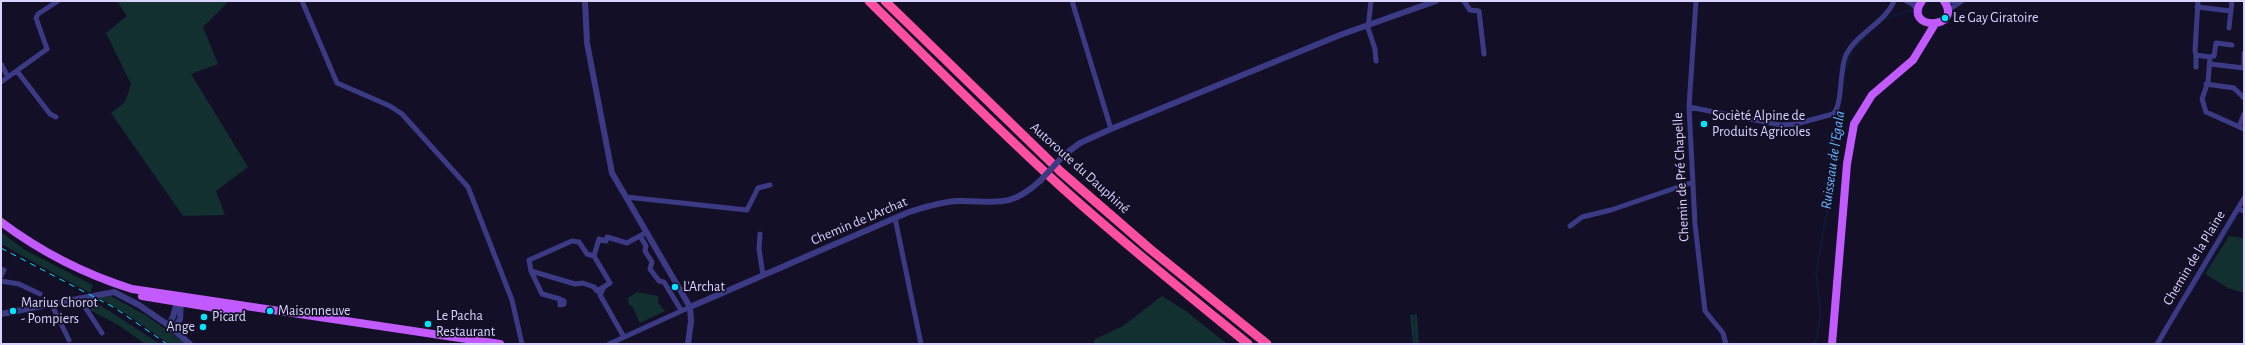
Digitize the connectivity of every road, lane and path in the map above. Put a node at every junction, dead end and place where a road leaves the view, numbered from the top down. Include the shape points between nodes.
1 (58, 1) edge
2 (302, 1) edge
3 (585, 1) edge
4 (869, 1) edge
5 (885, 1) edge
6 (1072, 1) edge
7 (1372, 1) edge
8 (1436, 1) edge
9 (1464, 1) edge
10 (1696, 1) edge
11 (1894, 1) edge
12 (1907, 1) edge
13 (1922, 1) edge
14 (1944, 1) edge
15 (1961, 1) edge
16 (2232, 1) edge
17 (2197, 4) edge
18 (1919, 11) junction
19 (1947, 11) junction
20 (2231, 11) junction
21 (1924, 21) junction
22 (1367, 24) junction
23 (1935, 24) junction
24 (2229, 28) dead end
25 (2232, 44) dead end
26 (1922, 47) junction
27 (2244, 53) edge
28 (1484, 54) dead end
29 (2196, 55) junction
30 (2210, 58) junction
31 (1376, 61) dead end
32 (1, 64) edge
33 (2210, 64) junction
34 (2196, 67) dead end
35 (2244, 68) edge
36 (17, 71) junction
37 (8, 77) junction
38 (1, 82) edge
39 (2206, 84) junction
40 (2244, 98) edge
41 (1690, 107) junction
42 (2244, 114) edge
43 (56, 117) dead end
44 (2241, 128) edge
45 (1111, 129) junction
46 (1692, 182) junction
47 (770, 185) dead end
48 (626, 196) junction
49 (2244, 198) edge
50 (2238, 209) junction
51 (2244, 211) edge
52 (895, 218) junction
53 (1, 222) edge
54 (1570, 226) dead end
55 (1, 227) edge
56 (647, 232) junction
57 (760, 234) dead end
58 (640, 236) junction
59 (594, 256) junction
60 (1, 269) edge
61 (531, 271) junction
62 (763, 275) junction
63 (1, 276) edge
64 (1, 281) edge
65 (604, 287) junction
66 (40, 294) dead end
67 (79, 298) junction
68 (560, 299) dead end
69 (179, 301) junction
70 (51, 304) junction
71 (690, 307) junction
72 (681, 310) junction
73 (1, 314) edge
74 (168, 326) junction
75 (102, 332) dead end
76 (624, 337) junction
77 (69, 340) dead end
78 (190, 344) edge
79 (469, 344) edge
80 (500, 344) edge
81 (522, 344) edge
82 (609, 344) edge
83 (688, 344) edge
84 (920, 344) edge
85 (1248, 344) edge
86 (1266, 344) edge
87 (1726, 344) edge
88 (1832, 344) edge
89 (2156, 344) edge

1 - 36 street via 36,18 47,49
2 - 81 street via 337,83 390,106 402,114 468,188 512,300
3 - 48 street via 587,44 606,150 612,173
4 - 85 highway, Autoroute du Dauphiné via 1069,194 1136,253
5 - 86 highway, Autoroute du Dauphiné via 1000,115 1066,176
6 - 45 street
7 - 22 street
8 - 22 street, Chemin de L'Archat
9 - 28 street via 1470,10 1479,11
10 - 41 street, Chemin de Pré Chapelle
11 - 41 street via 1846,54 1838,106 1833,114 1796,124 1781,125
12 - 18 street via 1912,2
13 - 18 main road
14 - 15 street
14 - 19 main road
15 - 19 street
16 - 20 street
17 - 20 street
17 - 29 street
18 - 21 main road
19 - 23 main road via 1945,18
20 - 24 street
21 - 23 main road
21 - 26 main road
22 - 31 street
22 - 45 street, Chemin de L'Archat
23 - 26 main road
25 - 30 street via 2216,43 2214,56
26 - 88 main road via 1913,60 1872,95 1854,124 1847,164
27 - 35 street
29 - 30 street
29 - 34 street
30 - 33 street
32 - 37 street
33 - 35 street
33 - 39 street
36 - 37 street
36 - 43 street via 50,114
37 - 38 street
39 - 40 street via 2234,88
39 - 44 street via 2202,99 2206,112
41 - 46 street, Chemin de Pré Chapelle
42 - 44 street
45 - 52 street, Chemin de L'Archat, bridge via 1064,155 1040,181 1024,194 1009,201 930,205
46 - 54 street via 1611,210 1582,217
46 - 87 street, Chemin de Pré Chapelle via 1704,305 1707,316 1723,333
47 - 48 street via 758,188 747,210
48 - 56 street
49 - 50 street, Chemin de la Plaine
50 - 51 street
50 - 89 street, Chemin de la Plaine
52 - 62 street, Chemin de L'Archat
52 - 84 street
53 - 69 main road via 47,253 98,278
55 - 69 main road via 38,253 96,282 149,298
56 - 58 street
56 - 71 street
57 - 62 street via 759,249
58 - 59 street via 627,243 607,237 606,241 599,239
58 - 72 street via 652,262 650,269 659,281 664,282
59 - 61 street via 587,254 579,242 572,241 529,260
59 - 65 street via 610,284
60 - 63 street via 4,270
61 - 65 street via 575,284 583,282 597,291
61 - 68 street via 542,294
62 - 71 street, Chemin de L'Archat
64 - 66 street via 19,284
65 - 76 street via 600,296
67 - 70 street
67 - 74 street via 114,292
67 - 75 street
69 - 74 street
69 - 79 main road
69 - 80 main road
70 - 73 street
70 - 77 street
71 - 72 street
71 - 83 street
72 - 76 street
74 - 78 street
76 - 82 street

